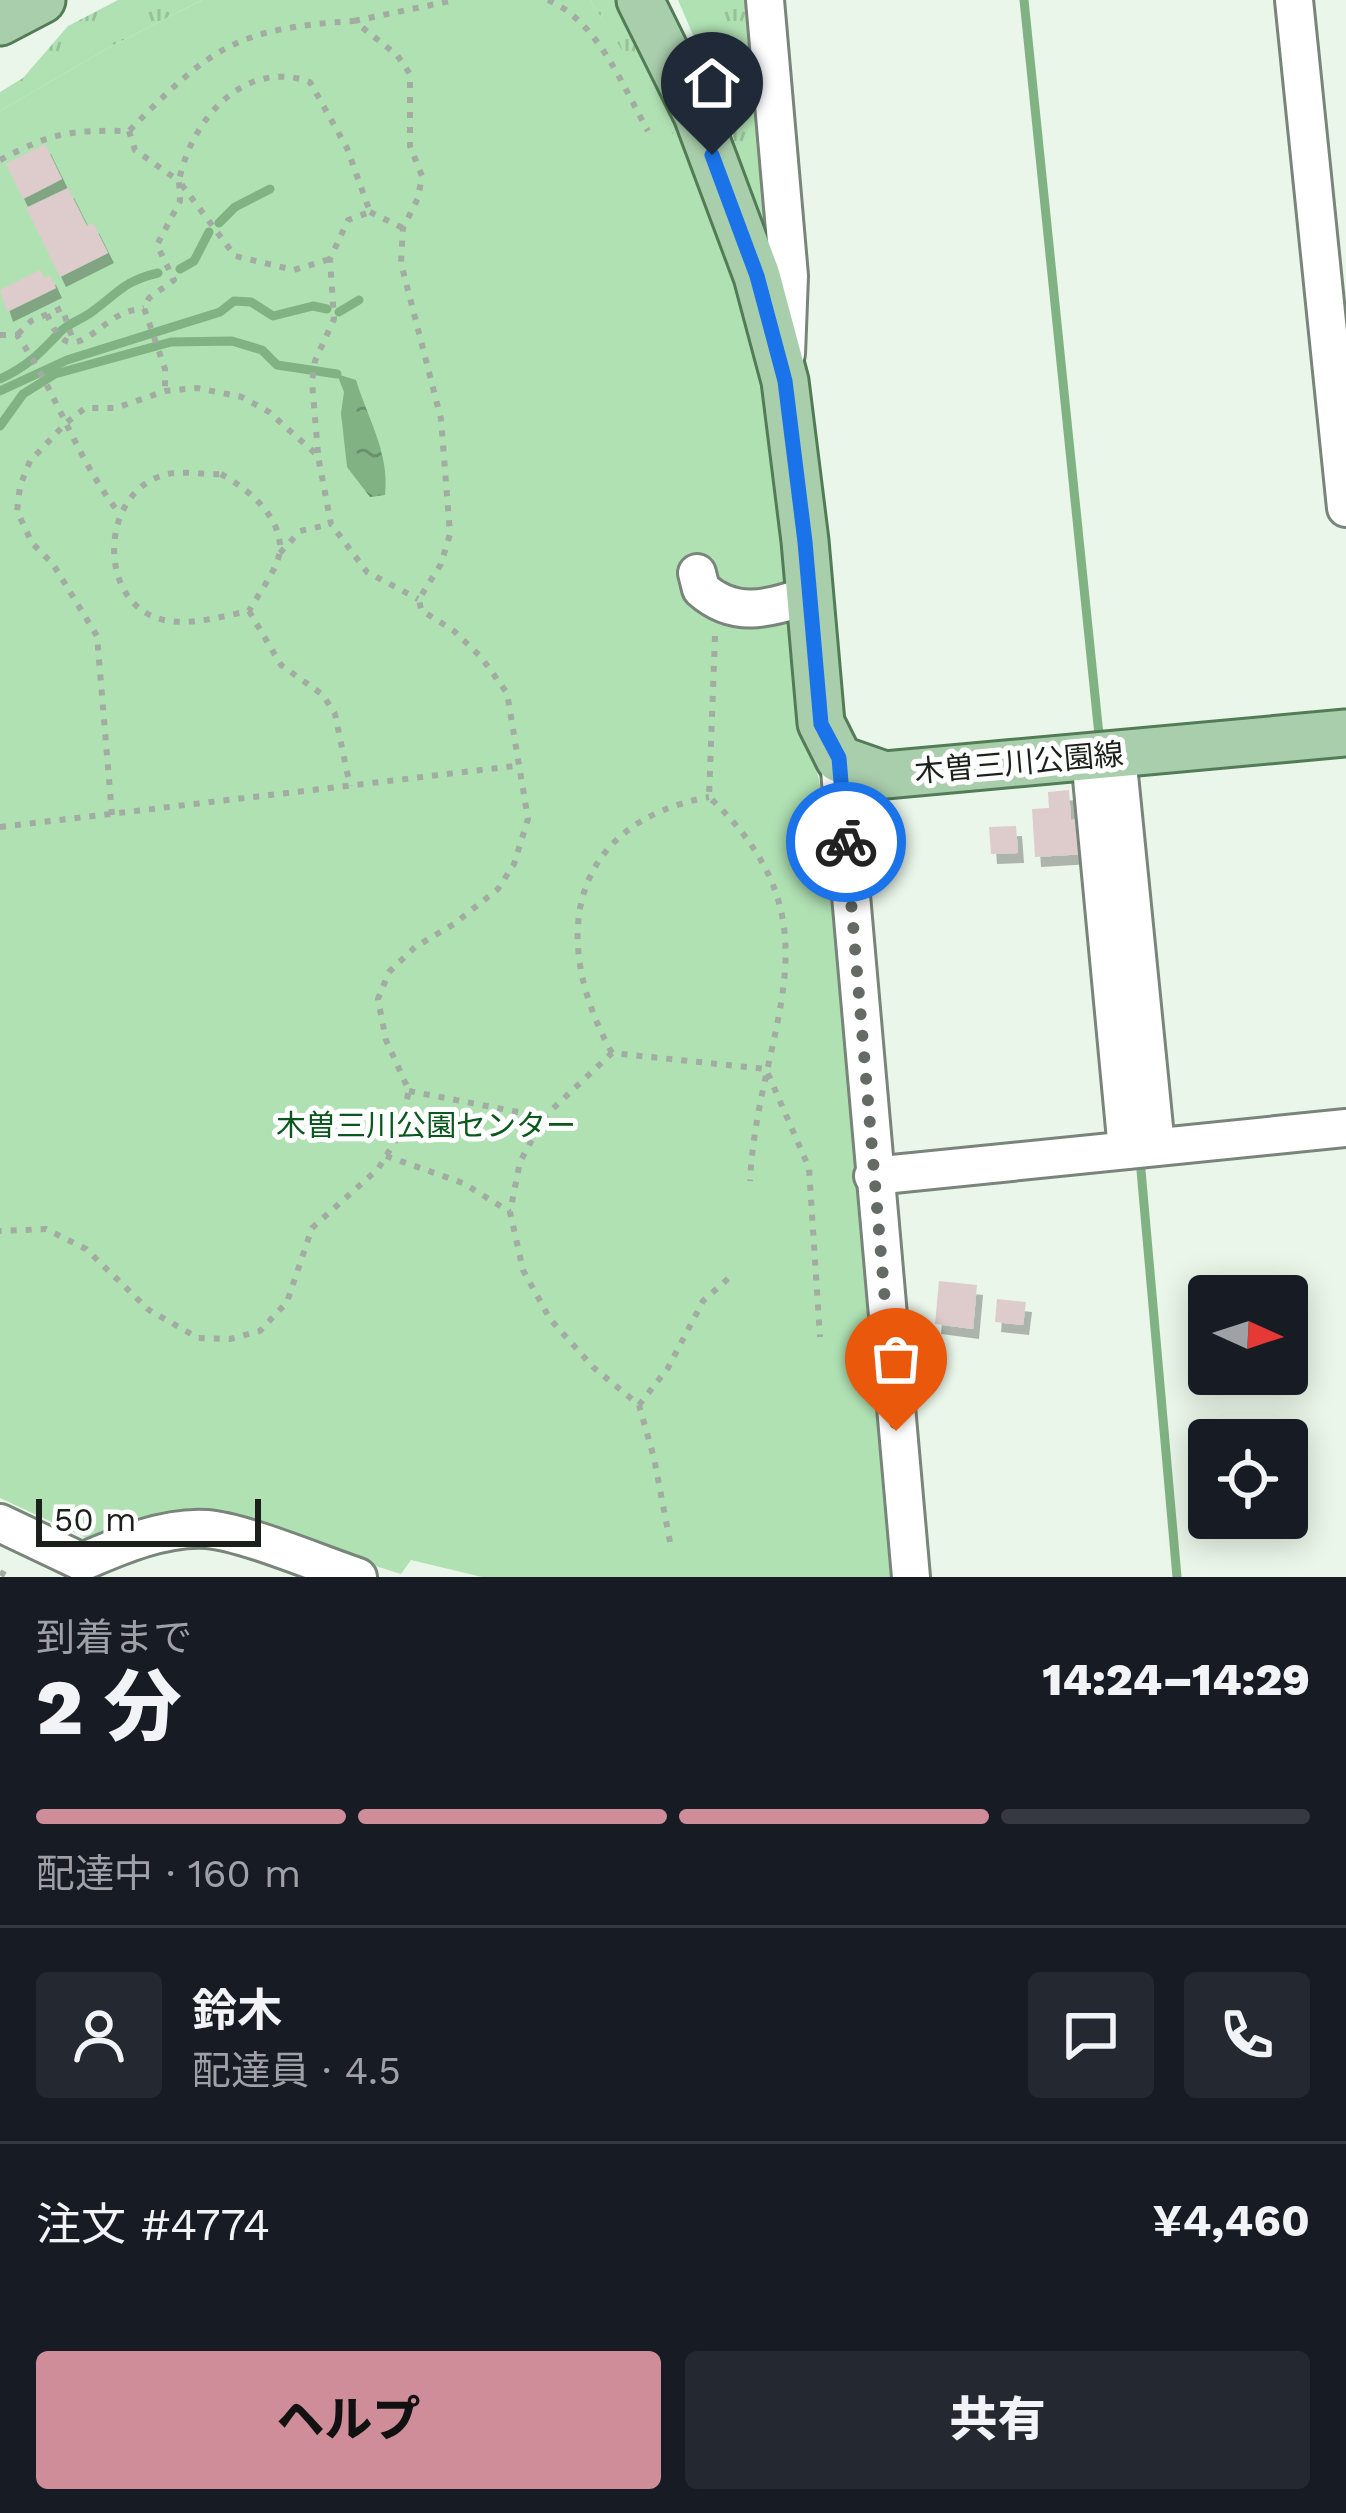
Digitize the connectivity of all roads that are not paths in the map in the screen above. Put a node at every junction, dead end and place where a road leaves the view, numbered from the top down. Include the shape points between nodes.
1 (640, 0) edge
2 (765, 0) edge
3 (1294, 0) edge
4 (785, 381) junction
5 (1346, 508) edge
6 (707, 588) road end
7 (810, 596) junction
8 (1346, 733) edge
9 (1104, 756) junction
10 (839, 758) junction
11 (1346, 1128) edge
12 (1142, 1149) junction
13 (873, 1176) junction
14 (0, 1522) edge
15 (89, 1570) edge
16 (358, 1577) edge
17 (910, 1577) edge

1 - 4 main road via 697,116 757,276
2 - 4 street via 789,276
3 - 5 street
4 - 7 main road
6 - 7 street via 746,611
7 - 10 main road via 821,724
8 - 9 main road, 木曽三川公園線
9 - 10 main road, 木曽三川公園線 via 885,775
9 - 12 street
10 - 13 street
11 - 12 street
12 - 13 street
13 - 17 street
14 - 15 street
15 - 16 street via 114,1548 212,1529

